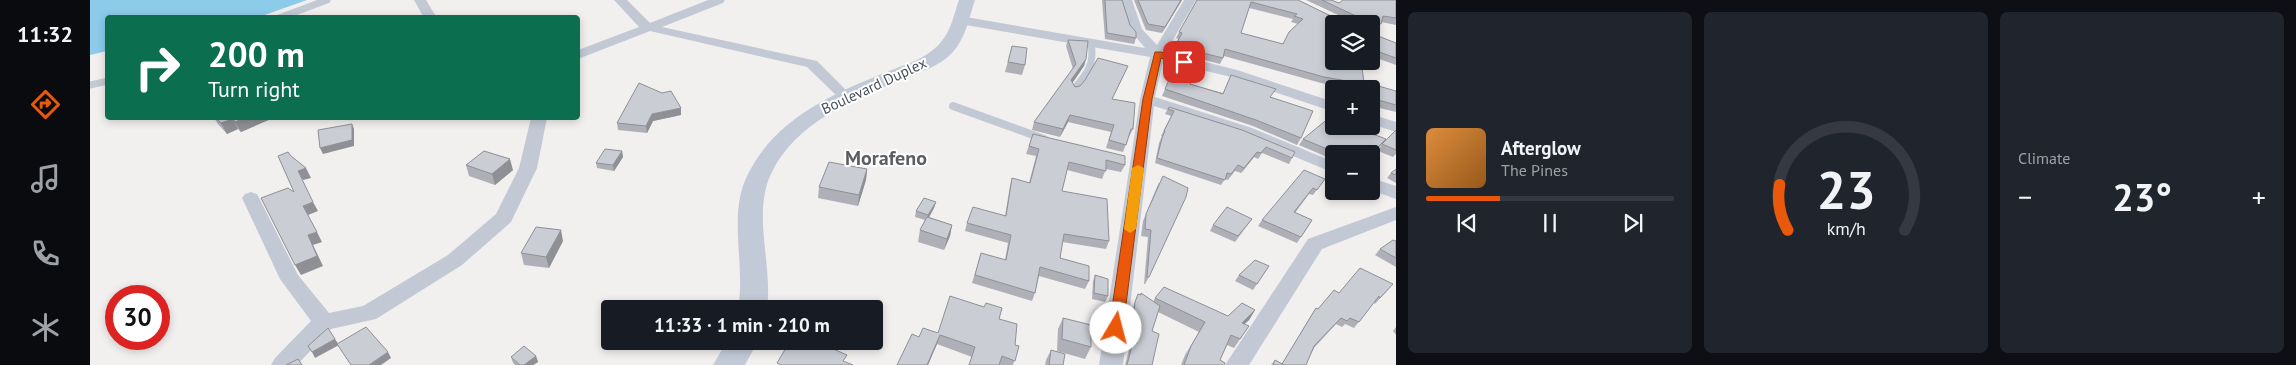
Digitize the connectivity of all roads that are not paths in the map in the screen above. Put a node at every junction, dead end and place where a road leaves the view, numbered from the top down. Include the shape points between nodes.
1 (327, 0) edge
2 (420, 0) edge
3 (620, 0) edge
4 (719, 0) edge
5 (1126, 0) edge
6 (1190, 0) edge
7 (963, 10) edge
8 (287, 15) edge
9 (429, 15) edge
10 (647, 27) junction
11 (1091, 43) junction
12 (580, 54) edge
13 (1158, 54) junction
14 (105, 82) edge
15 (90, 86) edge
16 (1074, 89) edge
17 (845, 96) junction
18 (1147, 99) junction
19 (1325, 104) edge
20 (953, 106) dead end
21 (539, 120) edge
22 (1380, 122) edge
23 (1396, 127) edge
24 (1054, 141) edge
25 (1325, 164) edge
26 (1380, 187) edge
27 (1396, 193) edge
28 (251, 198) dead end
29 (1393, 217) edge
30 (754, 300) edge
31 (324, 322) junction
32 (738, 350) edge
33 (283, 365) edge
34 (729, 365) edge
35 (1111, 365) edge
36 (1237, 365) edge

1 - 8 lane
2 - 9 street
3 - 10 street
4 - 10 street
5 - 13 street via 1136,30
6 - 13 street
7 - 11 street
7 - 17 street, Boulevard Duplex via 954,38 946,49
10 - 12 street
10 - 17 street via 812,64
11 - 13 street
11 - 16 lane via 1094,58 1090,69
13 - 18 street
13 - 19 street via 1274,86
14 - 15 lane
17 - 30 street, Boulevard Duplex via 804,121 777,144 758,176 750,206
18 - 25 street via 1246,131
18 - 35 street via 1134,161
20 - 24 lane via 1029,135
21 - 31 street via 528,168 504,218 455,260 368,313
22 - 23 street
26 - 27 street
28 - 31 street via 290,279
29 - 36 street via 1315,244
31 - 33 street
32 - 34 street

